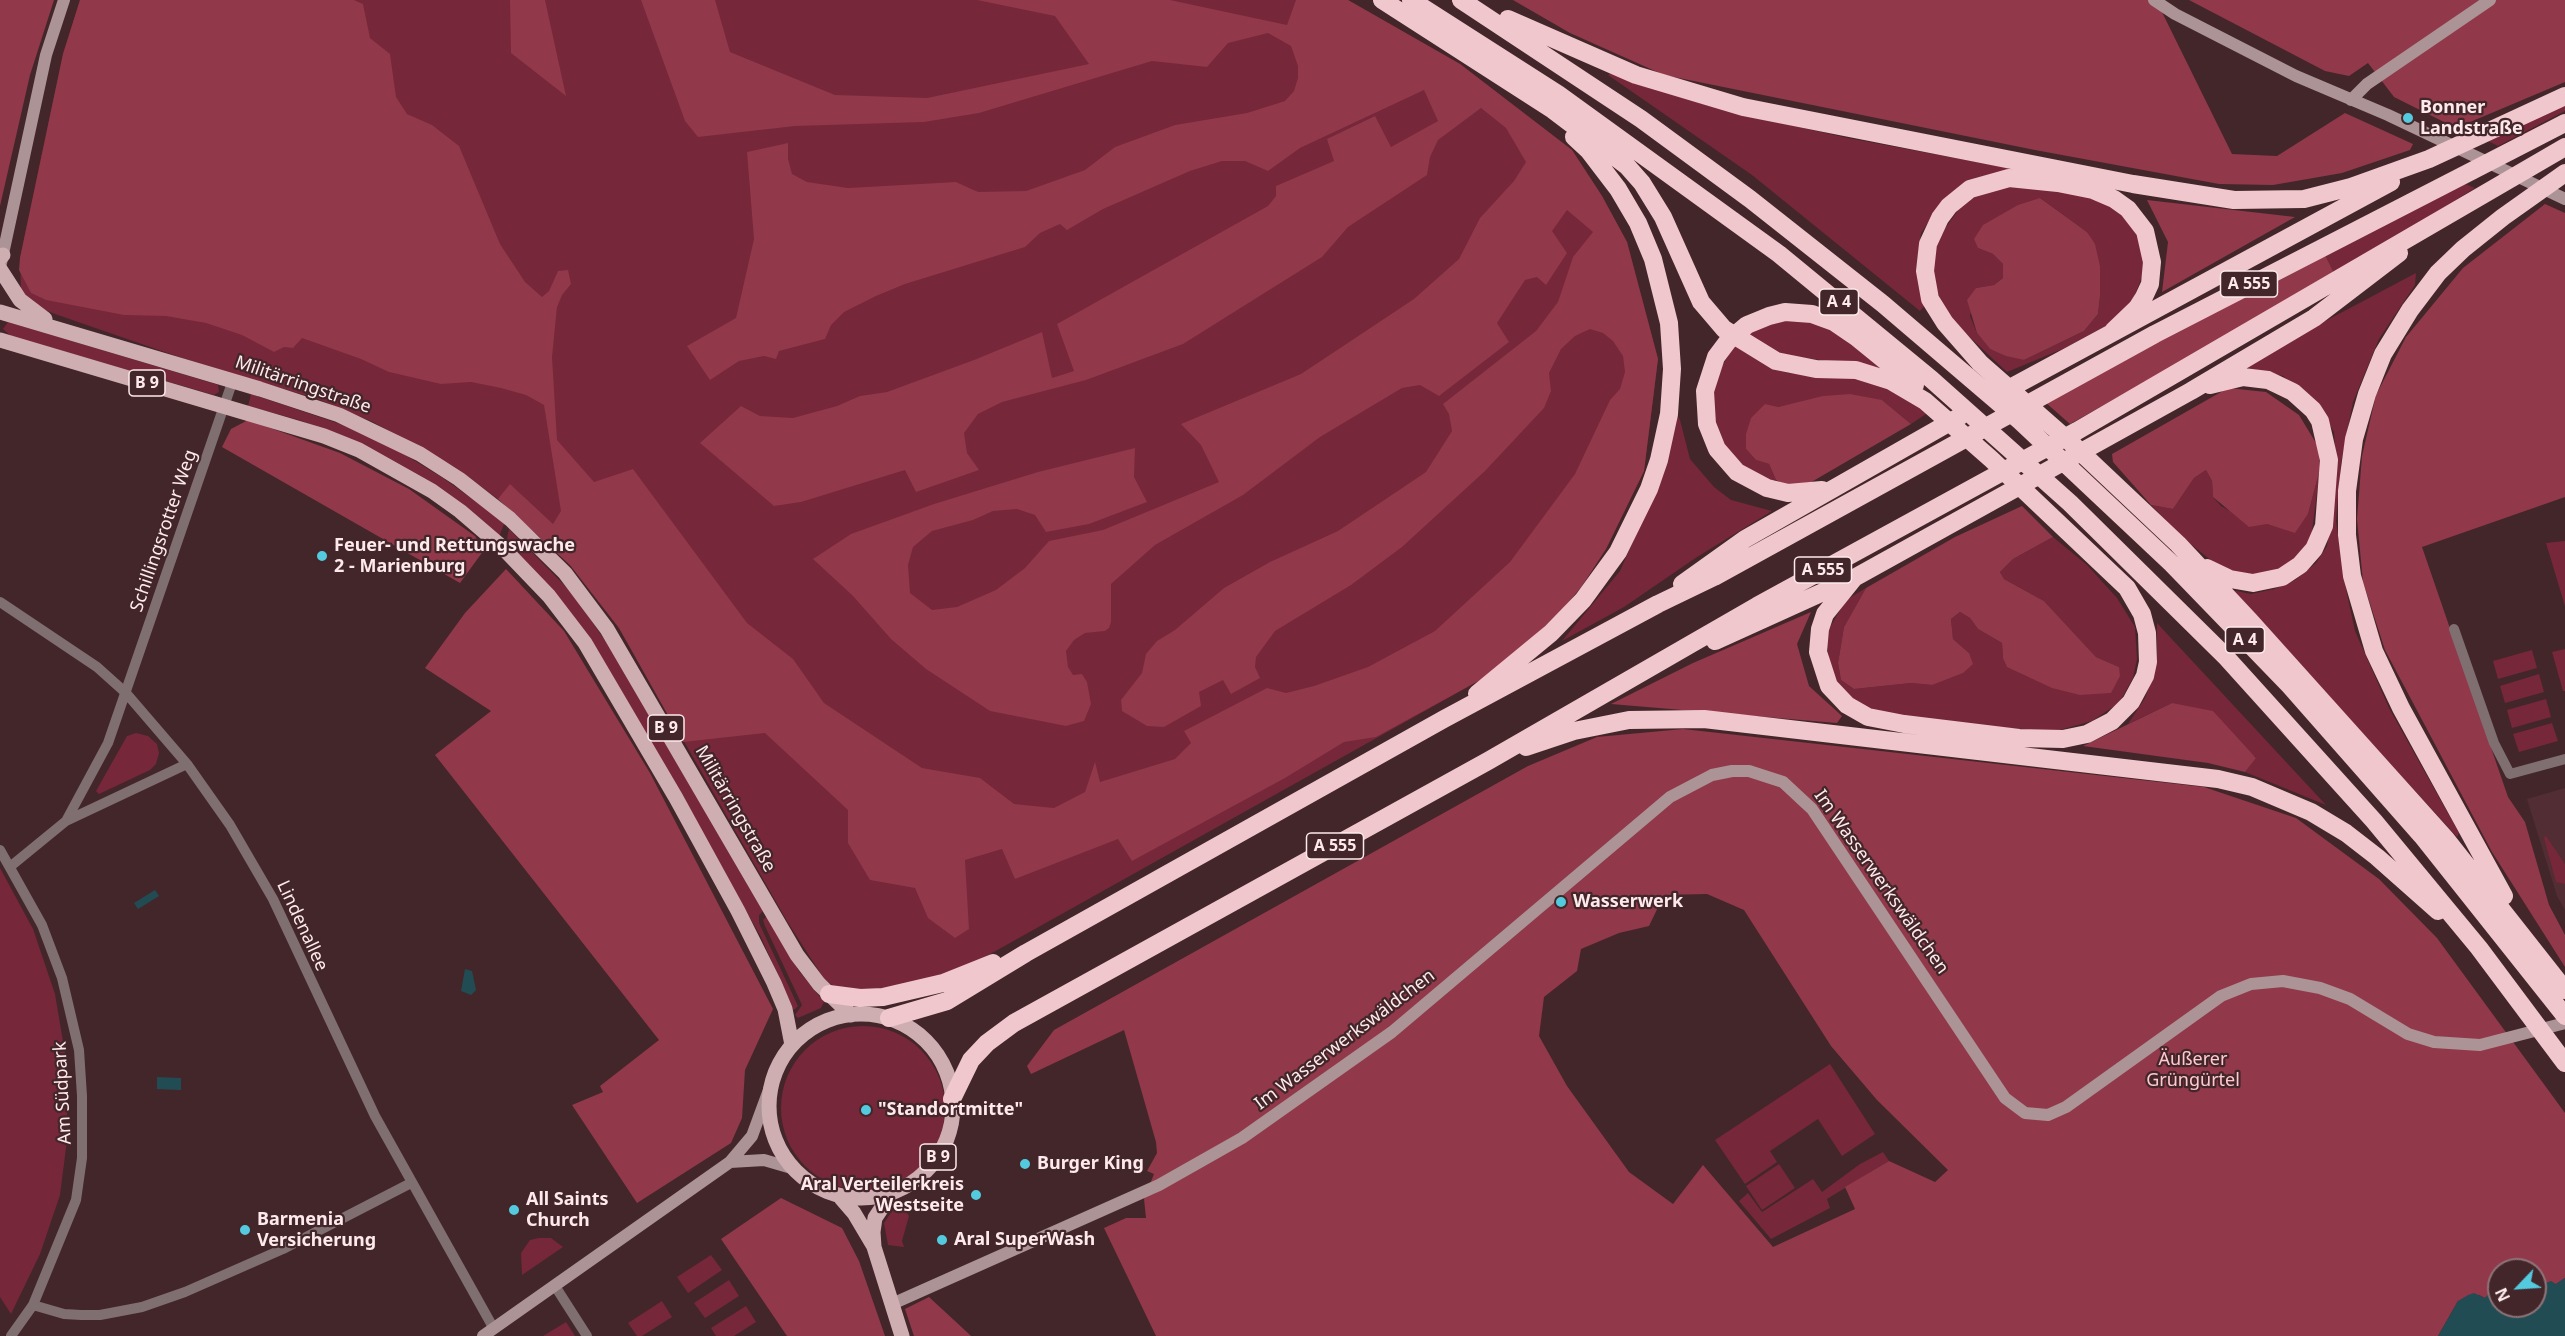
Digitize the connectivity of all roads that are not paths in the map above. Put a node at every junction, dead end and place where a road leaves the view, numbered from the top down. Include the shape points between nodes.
1 (64, 0) edge
2 (1382, 0) edge
3 (1411, 0) edge
4 (1461, 0) edge
5 (2154, 0) edge
6 (2490, 0) edge
7 (1489, 67) junction
8 (2565, 96) edge
9 (2351, 100) junction
10 (2565, 123) edge
11 (2565, 147) edge
12 (2429, 159) junction
13 (2563, 175) edge
14 (2565, 199) edge
15 (2434, 225) junction
16 (1, 262) edge
17 (1883, 304) junction
18 (0, 312) edge
19 (60, 328) junction
20 (2113, 331) junction
21 (3, 339) edge
22 (1980, 363) junction
23 (232, 380) junction
24 (2192, 392) junction
25 (225, 405) junction
26 (1830, 488) junction
27 (2192, 558) junction
28 (1854, 578) junction
29 (0, 602) edge
30 (1658, 604) junction
31 (2454, 629) dead end
32 (2225, 656) junction
33 (1655, 666) junction
34 (126, 693) junction
35 (1444, 719) junction
36 (2565, 759) edge
37 (1488, 761) junction
38 (187, 764) junction
39 (66, 821) junction
40 (0, 850) edge
41 (11, 866) junction
42 (2479, 948) junction
43 (2535, 949) junction
44 (1026, 953) junction
45 (2565, 990) edge
46 (829, 994) junction
47 (851, 1015) junction
48 (2565, 1016) edge
49 (889, 1018) junction
50 (2565, 1023) edge
51 (792, 1044) junction
52 (2565, 1063) edge
53 (770, 1087) junction
54 (952, 1099) junction
55 (730, 1162) junction
56 (795, 1169) junction
57 (411, 1183) junction
58 (891, 1194) junction
59 (841, 1198) junction
60 (874, 1247) junction
61 (555, 1286) junction
62 (891, 1304) junction
63 (33, 1305) junction
64 (489, 1332) edge
65 (11, 1336) edge
66 (587, 1336) edge
67 (902, 1336) edge

1 - 16 street via 46,55
2 - 7 highway
3 - 32 highway, A 4 via 1621,137 1861,319 2061,495
4 - 12 highway via 1636,75 1701,96 2194,196 2260,201 2304,199
4 - 17 highway, A 4 via 1641,119
5 - 9 street via 2274,65
6 - 9 street via 2367,84
7 - 28 highway via 1627,166 1663,217 1701,302 1724,329 1764,356 1792,366 1856,370 1879,375 1914,392 2047,511 2127,588 2142,614 2147,633 2145,676 2131,702 2112,721 2087,734 2063,739 2019,738 1868,717 1847,705 1829,686 1818,652 1825,614
7 - 35 highway via 1589,151 1633,214 1653,259 1664,299 1671,348 1670,393 1659,460 1638,515 1618,552 1551,633
8 - 12 highway
9 - 14 street
10 - 30 highway, A 555 via 2275,271
11 - 15 highway, A 555
12 - 20 highway
13 - 43 highway via 2484,232 2439,273 2394,334 2360,414 2349,465 2346,515 2348,554 2356,592 2364,625 2385,676
15 - 24 highway via 2324,311
15 - 33 highway, A 555 via 2077,431
16 - 19 main road, B 9 via 20,300
17 - 22 highway
17 - 48 highway, A 4 via 2020,421 2229,622 2422,836
18 - 19 main road, Militärringstraße / B 9
19 - 23 main road, Militärringstraße / B 9
20 - 22 highway via 2137,308 2150,284 2151,252 2139,220 2114,199 2093,190 2024,177 1995,180 1970,189 1949,206 1932,232 1926,258 1930,299 1944,323
20 - 26 highway
21 - 25 main road, B 9
22 - 27 highway via 2096,465
23 - 25 street, Schillingsrotter Weg
23 - 46 main road, Militärringstraße / B 9 via 339,415 420,454 510,519 565,573 607,629 797,955
24 - 27 highway via 2243,377 2280,384 2313,410 2325,433 2329,460 2324,526 2308,558 2292,572 2268,582 2241,582 2217,574
24 - 28 highway
25 - 34 street, Schillingsrotter Weg
25 - 51 main road, B 9 via 324,436 394,469 460,512 502,547 549,596 585,643 738,911 785,1009
26 - 30 highway via 1720,555
26 - 32 highway via 1788,493 1767,488 1737,472 1712,439 1705,409 1712,366 1735,334 1758,319 1801,311 1824,318 1856,337 1999,458 2139,587
27 - 43 highway via 2344,722
28 - 33 highway
29 - 34 street, Lindenallee via 97,667
30 - 35 highway, A 555
31 - 36 street via 2494,743 2510,774
32 - 42 highway, A 4 via 2374,820
33 - 37 highway, A 555
34 - 38 street, Lindenallee
34 - 39 street, Schillingsrotter Weg via 108,744
35 - 44 highway, A 555
37 - 42 highway via 1586,729 1629,720 1678,718 2218,779 2284,798 2346,833
37 - 54 highway, A 555 via 999,1033 971,1060
38 - 39 street
38 - 57 street, Lindenallee via 230,825 273,899 337,1040
39 - 41 street
40 - 41 street, Am Südpark
41 - 63 street, Am Südpark via 42,925 62,978 79,1050 82,1096 82,1158 75,1200
42 - 52 highway, A 4
43 - 45 highway
44 - 46 highway via 943,982 883,997
44 - 49 highway via 947,1001
46 - 47 main road, Militärringstraße / B 9
47 - 49 main road, B 9
47 - 51 main road, B 9 via 822,1023
49 - 54 main road, B 9 via 919,1035 936,1054 946,1072
50 - 62 street, Im Wasserwerkswäldchen via 2466,1046 2408,1034 2350,999 2320,987 2283,981 2251,984 2222,996 2066,1107 2048,1115 2025,1113 2005,1098 1812,809 1783,782 1749,771 1732,771 1712,775 1670,797 1392,1032 1242,1138 1159,1185
51 - 53 main road, B 9
53 - 55 street via 752,1136
53 - 56 main road, B 9 via 776,1138
54 - 58 main road, B 9 via 951,1126 937,1159 916,1181
55 - 56 street via 764,1160
55 - 61 street
56 - 59 main road, B 9 via 819,1189
57 - 63 street via 283,1249 142,1307 81,1315
57 - 64 street, Lindenallee
58 - 59 main road, B 9 via 866,1200
58 - 60 main road via 875,1218
59 - 60 main road
60 - 62 main road
61 - 64 street
61 - 66 street
62 - 67 main road
63 - 65 street, Am Südpark

